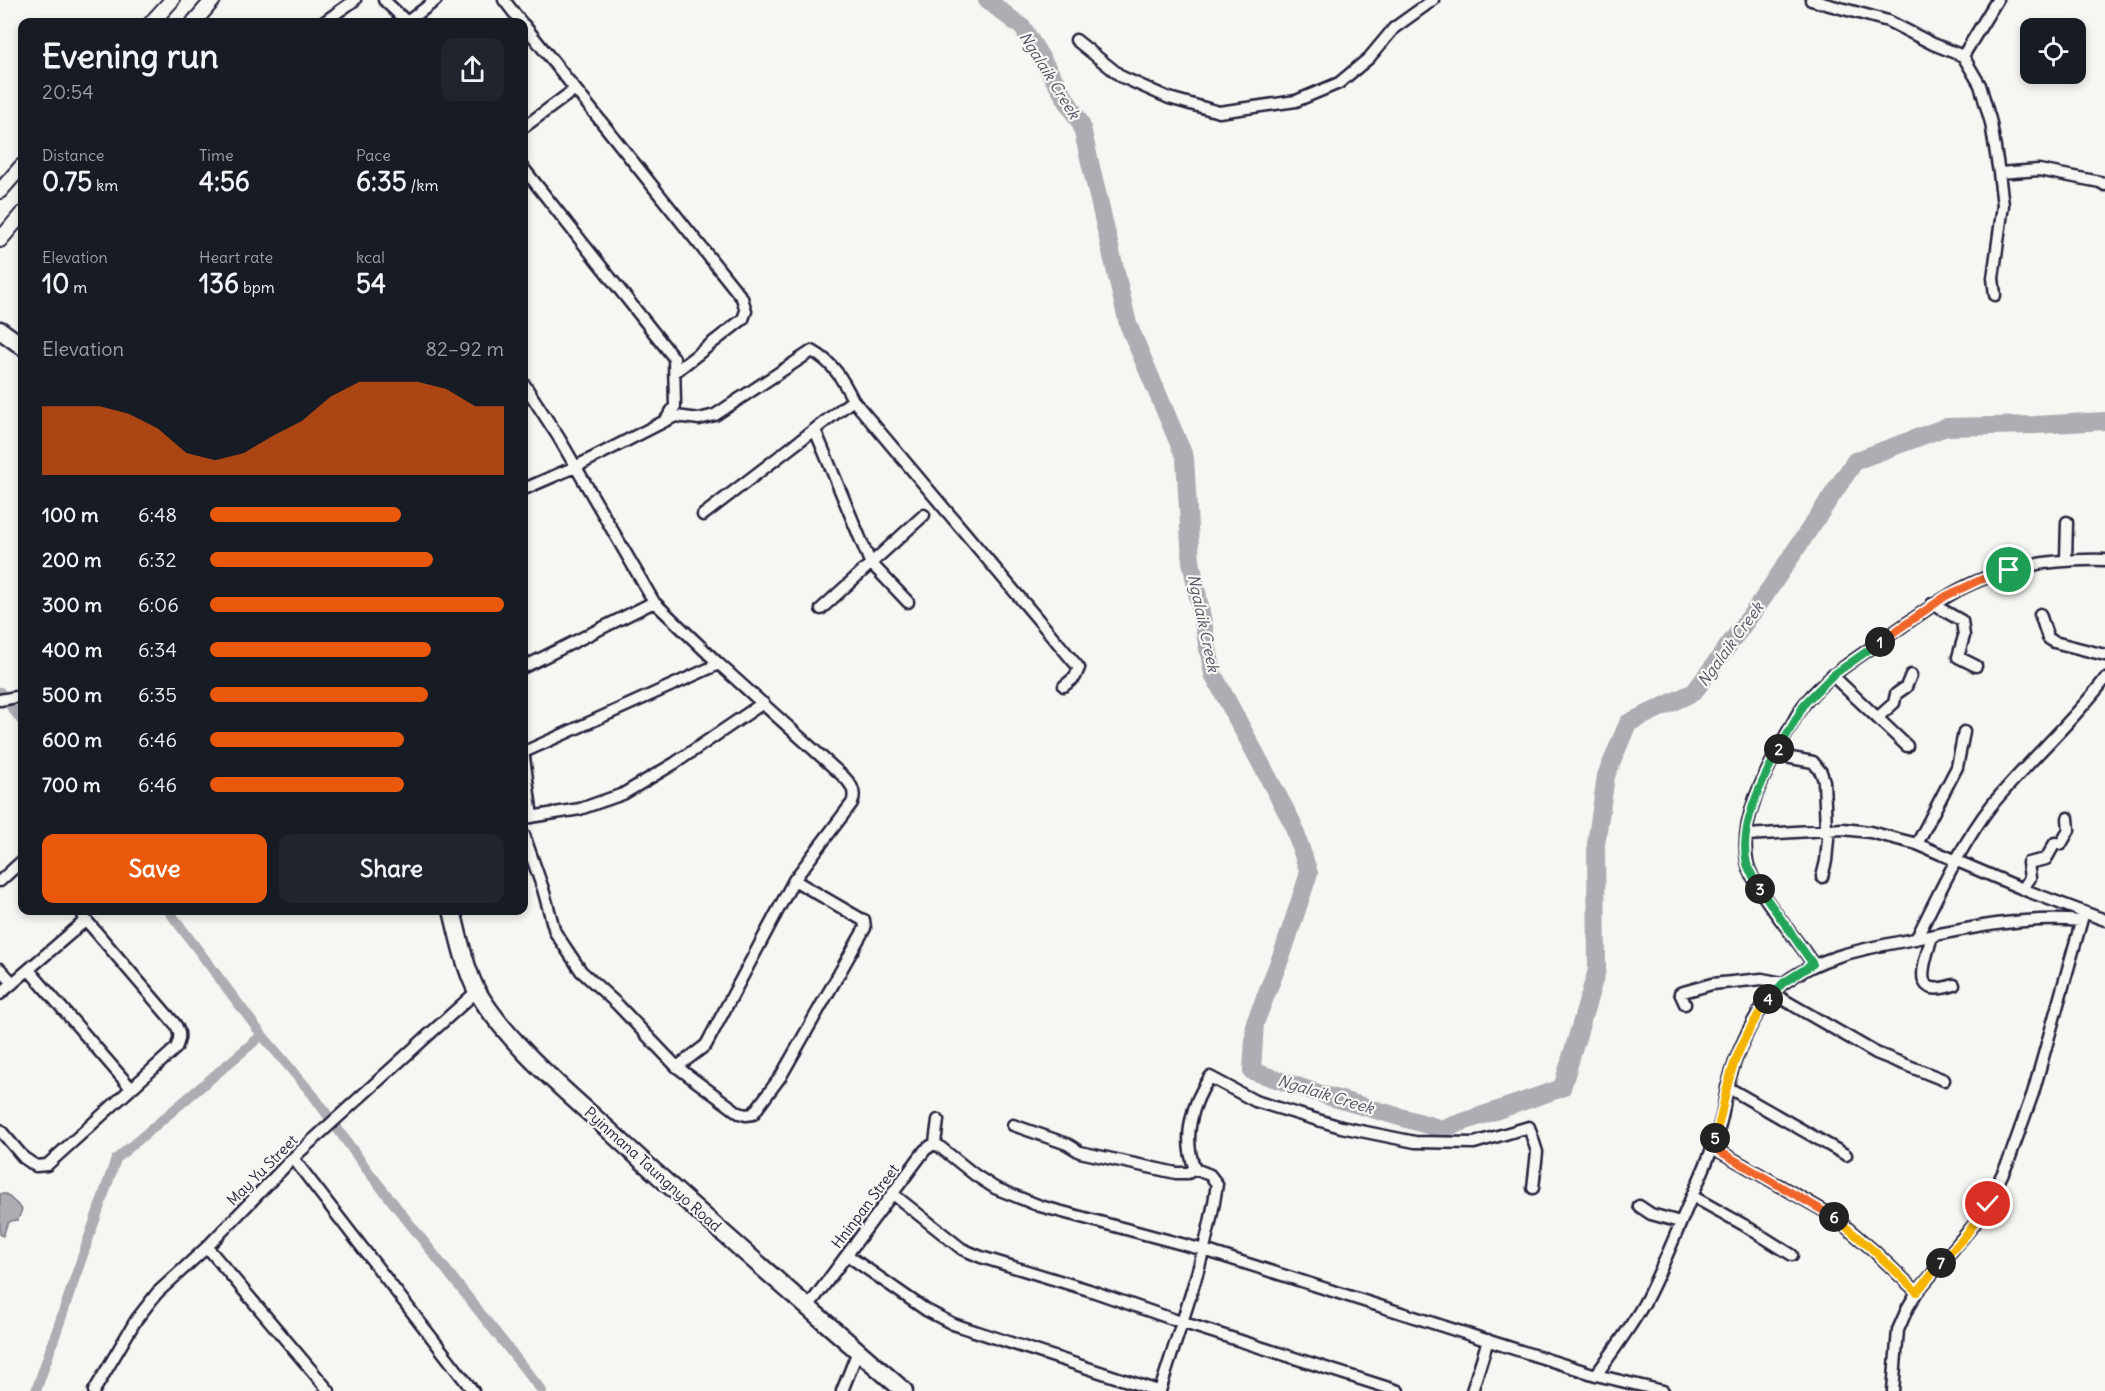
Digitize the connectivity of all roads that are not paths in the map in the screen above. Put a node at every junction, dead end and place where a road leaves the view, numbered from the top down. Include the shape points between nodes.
1 (172, 0) edge
2 (213, 0) edge
3 (355, 0) edge
4 (384, 0) edge
5 (436, 0) edge
6 (504, 0) edge
7 (1433, 0) edge
8 (1811, 0) edge
9 (1997, 0) edge
10 (156, 18) edge
11 (197, 18) edge
12 (330, 18) edge
13 (403, 18) edge
14 (412, 18) edge
15 (518, 18) edge
16 (528, 32) edge
17 (1076, 39) dead end
18 (1963, 56) junction
19 (574, 90) junction
20 (528, 124) edge
21 (18, 171) edge
22 (1999, 173) junction
23 (528, 174) edge
24 (2105, 185) edge
25 (0, 191) edge
26 (18, 219) edge
27 (0, 240) edge
28 (1995, 295) dead end
29 (0, 330) edge
30 (18, 343) edge
31 (675, 372) junction
32 (528, 390) edge
33 (853, 400) junction
34 (665, 421) junction
35 (815, 430) junction
36 (575, 466) junction
37 (528, 487) edge
38 (703, 515) dead end
39 (924, 515) dead end
40 (2067, 522) dead end
41 (2066, 559) junction
42 (2105, 560) edge
43 (871, 563) junction
44 (654, 602) junction
45 (908, 602) dead end
46 (1932, 604) junction
47 (821, 609) dead end
48 (2040, 614) dead end
49 (2105, 655) edge
50 (719, 664) junction
51 (528, 665) edge
52 (1976, 666) dead end
53 (1833, 675) junction
54 (1911, 675) dead end
55 (2105, 679) edge
56 (1064, 686) dead end
57 (18, 697) edge
58 (0, 700) edge
59 (763, 703) junction
60 (1877, 718) junction
61 (1964, 732) dead end
62 (1907, 746) dead end
63 (528, 750) edge
64 (1775, 755) junction
65 (528, 817) edge
66 (2068, 818) dead end
67 (1826, 829) junction
68 (1747, 836) junction
69 (1917, 844) junction
70 (528, 847) edge
71 (1956, 861) junction
72 (18, 865) edge
73 (1822, 877) dead end
74 (794, 880) junction
75 (0, 881) edge
76 (2023, 889) junction
77 (83, 915) edge
78 (453, 915) edge
79 (2083, 917) junction
80 (2105, 920) edge
81 (1932, 936) junction
82 (1916, 939) junction
83 (1813, 964) junction
84 (0, 969) edge
85 (29, 970) junction
86 (13, 983) junction
87 (1783, 983) junction
88 (1954, 985) dead end
89 (477, 991) junction
90 (1772, 993) junction
91 (0, 994) edge
92 (1685, 1004) dead end
93 (677, 1067) junction
94 (1944, 1080) dead end
95 (1727, 1087) junction
96 (131, 1088) junction
97 (938, 1120) dead end
98 (1013, 1125) dead end
99 (0, 1130) edge
100 (935, 1143) junction
101 (1712, 1147) junction
102 (1846, 1155) dead end
103 (293, 1158) junction
104 (1195, 1169) junction
105 (1533, 1188) dead end
106 (893, 1194) junction
107 (1692, 1196) junction
108 (1639, 1206) dead end
109 (1680, 1222) junction
110 (207, 1247) junction
111 (1204, 1250) junction
112 (848, 1255) junction
113 (1792, 1255) dead end
114 (1917, 1292) junction
115 (808, 1307) junction
116 (1181, 1322) junction
117 (1488, 1340) junction
118 (858, 1351) junction
119 (1596, 1375) junction
120 (94, 1391) edge
121 (329, 1391) edge
122 (473, 1391) edge
123 (842, 1391) edge
124 (904, 1391) edge
125 (1159, 1391) edge
126 (1398, 1391) edge
127 (1472, 1391) edge
128 (1663, 1391) edge
129 (1893, 1391) edge

1 - 10 main road
2 - 11 main road
3 - 12 street
4 - 13 street
5 - 14 street
6 - 15 street
7 - 17 street via 1394,28 1369,58 1339,83 1296,101 1220,112 1169,98 1122,77
8 - 18 street via 1888,21
9 - 18 street
16 - 19 street
18 - 22 street via 1980,85
19 - 20 street
19 - 31 street via 745,305 743,319
21 - 25 main road
22 - 24 street via 2039,170
22 - 28 street via 2003,205
23 - 31 street via 674,358
26 - 27 main road
29 - 30 main road
31 - 34 street via 675,406
32 - 36 street
33 - 34 street via 840,375 824,357 812,351 715,415 699,419 676,416
33 - 35 street
33 - 56 street via 1079,668
34 - 36 street
35 - 38 street
35 - 43 street
36 - 37 street
36 - 44 street
39 - 43 street
40 - 41 street
41 - 42 street
41 - 46 street via 2000,573
43 - 45 street
43 - 47 street
44 - 50 street
44 - 51 street
46 - 52 street via 1962,621 1964,636 1958,657
46 - 53 street
48 - 49 street via 2044,630 2054,642
50 - 59 street
50 - 63 street
53 - 60 street
53 - 64 street via 1805,703
54 - 60 street via 1894,703
55 - 71 street via 2086,705 1991,806
57 - 58 street
59 - 65 street via 623,794 580,809
59 - 74 street via 845,778 853,790 852,803
60 - 62 street
61 - 69 street via 1957,767
64 - 67 street via 1813,762 1821,772
64 - 68 street via 1754,799
66 - 76 street via 2069,830 2061,844 2055,843 2046,859 2028,863 2030,878
67 - 68 street
67 - 69 street via 1870,832
67 - 73 street via 1828,848
68 - 83 street via 1748,867
69 - 71 street
70 - 93 street via 555,932 581,971
71 - 76 street
71 - 82 street
72 - 75 street
74 - 93 street via 706,1045
74 - 93 street via 864,921 865,928 781,1076 753,1114 746,1115
76 - 79 street
77 - 85 street
77 - 96 street via 180,1032 176,1048
78 - 89 main road, Pyinmana Taungnyo Road
79 - 80 street
79 - 81 street via 2034,920
79 - 114 street via 2033,1093 2009,1160 1977,1221
81 - 82 street
81 - 88 street via 1924,981 1938,990
82 - 83 street
83 - 87 street
84 - 86 street
85 - 86 street
85 - 96 street
86 - 91 street
87 - 90 street
87 - 92 street via 1762,979 1700,986 1680,993
89 - 103 street, May Yu Street
89 - 115 main road, Pyinmana Taungnyo Road via 536,1063
90 - 94 street via 1876,1053
90 - 95 street via 1739,1052
95 - 101 street
95 - 102 street
96 - 99 street via 47,1165 36,1166 24,1158
97 - 100 street
98 - 104 street via 1080,1152 1176,1173
100 - 106 street, Hninpan Street via 925,1150
100 - 111 street via 975,1175 1016,1198
101 - 107 street
101 - 114 street via 1833,1216
103 - 110 street, May Yu Street
103 - 122 street
104 - 105 street via 1190,1156 1190,1124 1198,1094 1210,1077 1255,1101 1341,1127 1414,1142 1474,1143 1529,1127 1537,1152
104 - 111 street via 1210,1174 1217,1184
106 - 112 street, Hninpan Street
106 - 116 street via 962,1249
107 - 109 street
107 - 113 street
108 - 109 street via 1651,1214
109 - 119 street via 1646,1300
110 - 120 street, May Yu Street via 157,1293 136,1320
110 - 121 street
111 - 116 street
111 - 117 street
112 - 115 street, Hninpan Street
112 - 125 street via 926,1310 953,1324
114 - 129 street via 1898,1330
115 - 118 main road, Pyinmana Taungnyo Road
116 - 125 street
116 - 126 street
117 - 119 street
117 - 127 street
118 - 123 street
118 - 124 main road, Pyinmana Taungnyo Road
119 - 128 street

